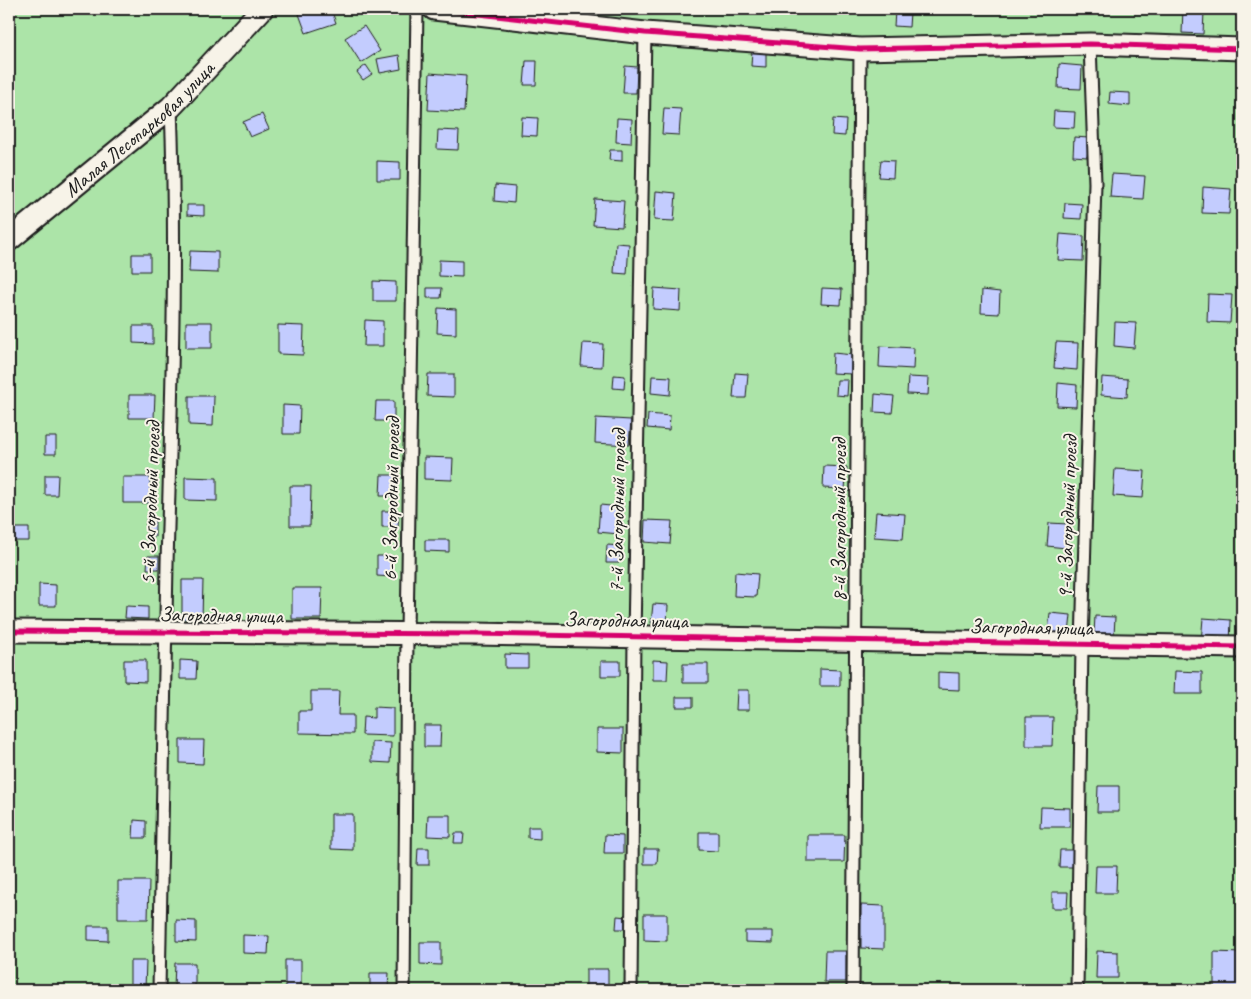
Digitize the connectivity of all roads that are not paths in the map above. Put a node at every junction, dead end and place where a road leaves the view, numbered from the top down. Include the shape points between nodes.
1 (262, 9) edge
2 (417, 9) edge
3 (434, 9) edge
4 (645, 32) junction
5 (1090, 44) junction
6 (860, 49) junction
7 (1242, 49) edge
8 (171, 106) junction
9 (9, 240) edge
10 (9, 630) edge
11 (165, 631) junction
12 (407, 633) junction
13 (634, 636) junction
14 (857, 641) junction
15 (1082, 644) junction
16 (1242, 647) edge
17 (159, 990) edge
18 (404, 990) edge
19 (631, 990) edge
20 (853, 990) edge
21 (1077, 990) edge

1 - 8 street, Малая Лесопарковая улица
2 - 12 lane, 6-й Загородный проезд
3 - 4 street
4 - 6 street
4 - 13 lane, 7-й Загородный проезд
5 - 6 street
5 - 7 street
5 - 15 lane, 9-й Загородный проезд via 1095,183
6 - 14 lane, 8-й Загородный проезд
8 - 9 street, Малая Лесопарковая улица
8 - 11 lane, 5-й Загородный проезд via 174,189
10 - 11 street, Загородная улица
11 - 12 street, Загородная улица
11 - 17 lane, 5-й Загородный проезд
12 - 13 street, Загородная улица
12 - 18 lane, 6-й Загородный проезд
13 - 14 street, Загородная улица
13 - 19 lane, 7-й Загородный проезд
14 - 15 street, Загородная улица
14 - 20 lane, 8-й Загородный проезд
15 - 16 street, Загородная улица
15 - 21 lane, 9-й Загородный проезд

